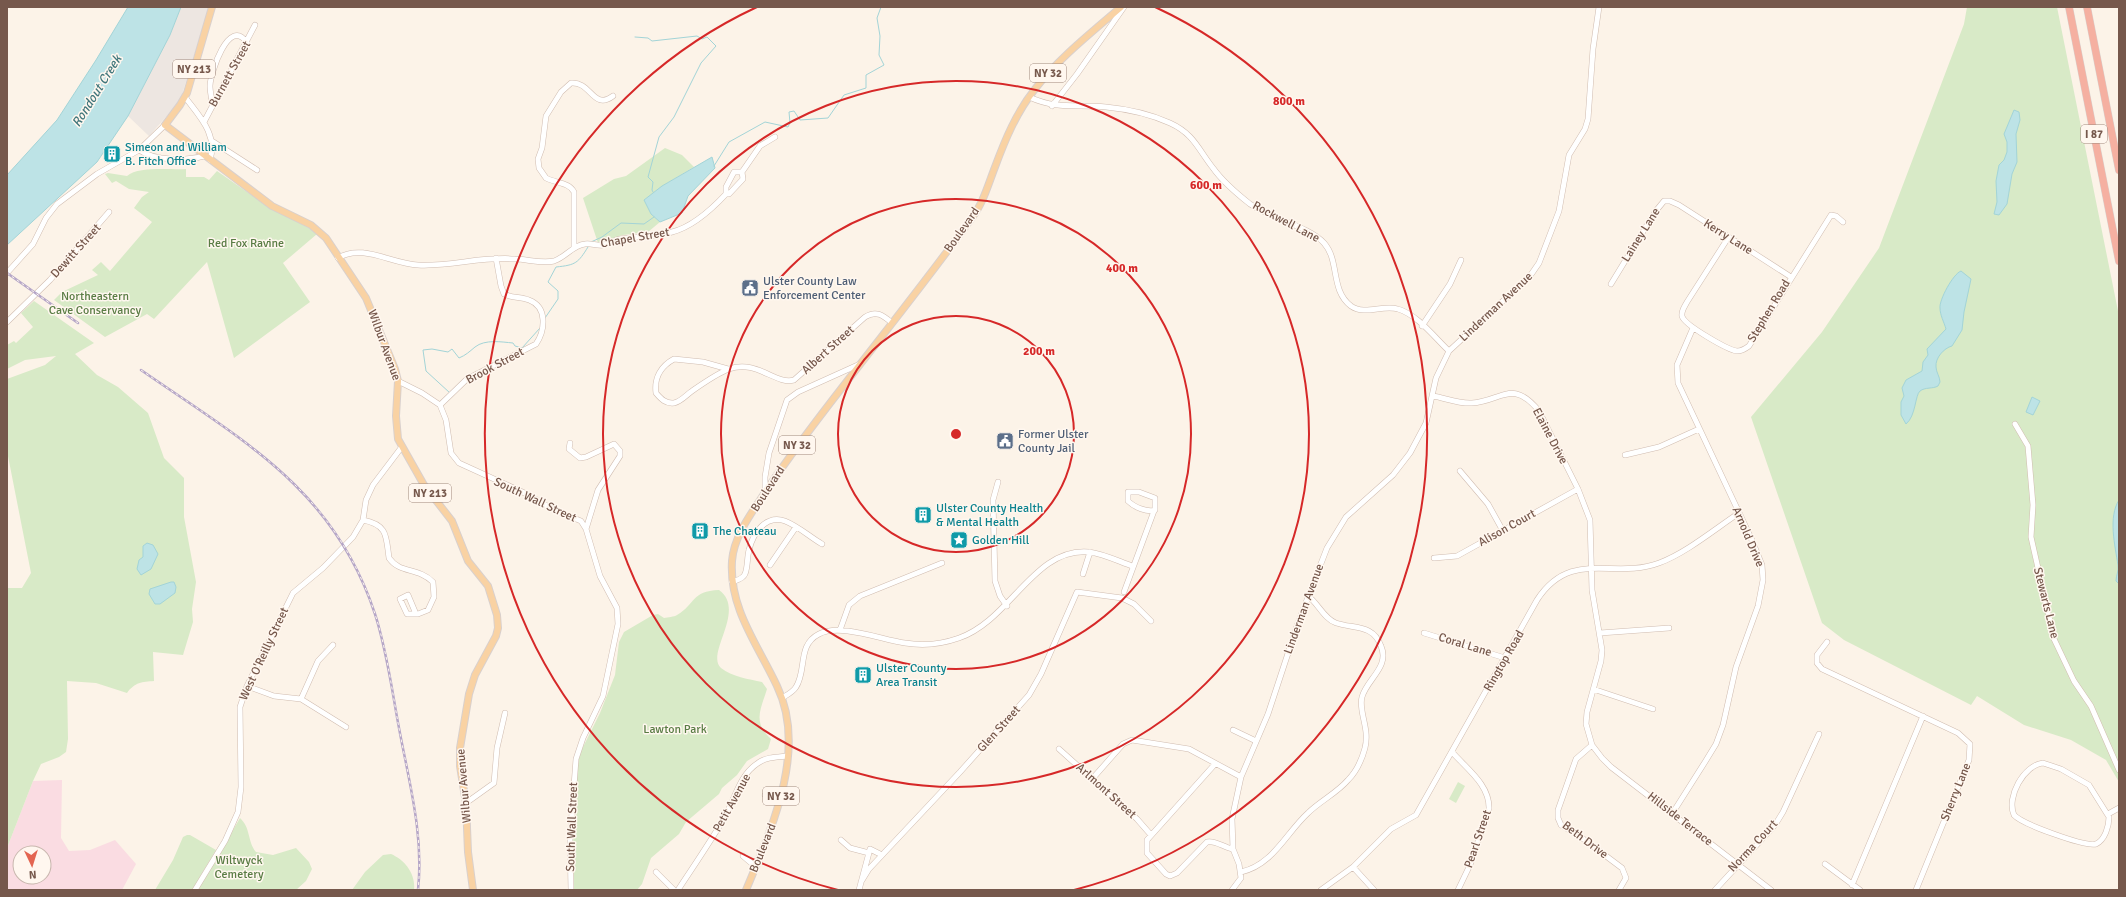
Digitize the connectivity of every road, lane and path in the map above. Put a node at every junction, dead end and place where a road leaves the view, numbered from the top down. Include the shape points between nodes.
1 (212, 7) edge
2 (1121, 7) edge
3 (1124, 7) edge
4 (1599, 7) edge
5 (2069, 7) edge
6 (2087, 7) edge
7 (255, 25) dead end
8 (247, 43) junction
9 (185, 96) junction
10 (613, 96) dead end
11 (1029, 97) junction
12 (1052, 106) junction
13 (212, 107) junction
14 (204, 122) junction
15 (165, 125) junction
16 (775, 137) dead end
17 (212, 141) junction
18 (139, 150) junction
19 (207, 158) junction
20 (257, 170) dead end
21 (2119, 170) edge
22 (742, 172) junction
23 (726, 194) junction
24 (1679, 205) joint
25 (109, 212) dead end
26 (1842, 222) dead end
27 (1728, 238) junction
28 (574, 248) junction
29 (338, 258) junction
30 (496, 258) junction
31 (1461, 260) dead end
32 (2119, 261) edge
33 (1778, 268) joint
34 (7, 273) edge
35 (1791, 277) junction
36 (1611, 284) dead end
37 (7, 322) edge
38 (892, 323) junction
39 (1422, 326) junction
40 (1693, 328) junction
41 (1448, 354) junction
42 (860, 364) junction
43 (728, 369) junction
44 (398, 381) junction
45 (1433, 396) junction
46 (440, 405) junction
47 (2015, 424) dead end
48 (1699, 429) junction
49 (570, 443) dead end
50 (402, 448) junction
51 (1625, 455) dead end
52 (1460, 471) dead end
53 (998, 482) dead end
54 (1578, 489) junction
55 (765, 492) junction
56 (1154, 511) junction
57 (1739, 513) junction
58 (362, 520) junction
59 (796, 527) junction
60 (586, 529) junction
61 (1503, 531) junction
62 (822, 544) dead end
63 (1090, 552) junction
64 (1434, 558) dead end
65 (942, 563) dead end
66 (770, 565) dead end
67 (1132, 566) junction
68 (1592, 568) junction
69 (1083, 574) dead end
70 (732, 582) junction
71 (1124, 592) dead end
72 (1308, 596) junction
73 (1007, 606) junction
74 (416, 614) dead end
75 (1151, 621) dead end
76 (1668, 628) dead end
77 (840, 630) junction
78 (1424, 633) dead end
79 (1600, 633) junction
80 (1827, 642) dead end
81 (333, 645) dead end
82 (1505, 658) junction
83 (247, 686) junction
84 (1593, 688) junction
85 (782, 698) junction
86 (301, 699) junction
87 (1653, 709) dead end
88 (505, 713) dead end
89 (1923, 716) junction
90 (346, 726) dead end
91 (1233, 730) dead end
92 (1819, 734) dead end
93 (1256, 741) junction
94 (1592, 745) junction
95 (1059, 750) dead end
96 (1452, 752) junction
97 (788, 756) junction
98 (1216, 764) junction
99 (2119, 770) edge
100 (1241, 777) junction
101 (1093, 778) junction
102 (765, 796) dead end
103 (466, 803) junction
104 (779, 805) junction
105 (2119, 808) edge
106 (1672, 814) junction
107 (2108, 814) junction
108 (1151, 835) junction
109 (841, 840) dead end
110 (1234, 849) junction
111 (869, 851) junction
112 (882, 854) junction
113 (743, 856) dead end
114 (1737, 864) junction
115 (1825, 864) dead end
116 (756, 867) junction
117 (1353, 867) junction
118 (656, 872) dead end
119 (1241, 872) junction
120 (861, 882) junction
121 (1852, 885) junction
122 (195, 890) edge
123 (473, 890) edge
124 (571, 890) edge
125 (674, 890) edge
126 (678, 890) edge
127 (746, 890) edge
128 (859, 890) edge
129 (1232, 890) edge
130 (1321, 890) edge
131 (1374, 890) edge
132 (1458, 890) edge
133 (1619, 890) edge
134 (1715, 890) edge
135 (1772, 890) edge
136 (1860, 890) edge
137 (1916, 890) edge

1 - 9 main road, NY 213
2 - 11 main road, NY 32 via 1059,62
3 - 12 street via 1078,74
4 - 41 street, Linderman Avenue via 1588,119 1566,162 1559,211 1539,263 1530,276
5 - 32 highway, I 87
6 - 21 highway, I 87
7 - 8 street, Burnett Street
8 - 13 street, Burnett Street
8 - 13 street via 234,35 223,46 211,80
9 - 14 street
9 - 15 main road, NY 213
10 - 28 street via 600,101 582,85 571,83 561,92 546,116 538,163 546,178 572,188 574,192
11 - 12 street, Rockwell Lane
11 - 38 main road, Boulevard / NY 32 via 1018,113 976,212
12 - 39 street, Rockwell Lane via 1127,110 1160,118 1182,130 1198,145 1219,176 1249,203 1324,243 1332,256 1341,294 1351,306 1362,310 1399,309 1412,316
13 - 14 street, Burnett Street
14 - 17 street
15 - 18 street
15 - 19 main road, Wilbur Avenue / NY 213
16 - 22 street via 760,146
17 - 19 street
17 - 20 street
18 - 19 street via 162,158
18 - 34 street via 97,174 56,204 33,244
19 - 29 main road, Wilbur Avenue / NY 213 via 272,206 311,225 326,238
22 - 23 street, Chapel Street via 743,179
22 - 23 street via 734,172 726,186
23 - 28 street, Chapel Street via 678,230
24 - 27 street, Kerry Lane
24 - 36 street, Lainey Lane via 1670,201 1660,204
25 - 37 street, Dewitt Street via 50,280
26 - 35 street via 1831,215
27 - 33 street, Kerry Lane
27 - 40 street via 1682,312 1684,322
28 - 30 street, Chapel Street via 564,257 553,261
29 - 30 street, Chapel Street via 345,253 357,252 429,266
29 - 44 main road, Wilbur Avenue / NY 213 via 368,302
30 - 46 street, Brook Street via 504,294 535,303 541,312 544,324 540,337 536,344 467,379
31 - 39 street via 1450,284
33 - 35 street, Stephen Road
35 - 40 street, Stephen Road via 1746,349 1737,351 1728,348
38 - 42 main road, Boulevard / NY 32
38 - 43 street, Albert Street via 880,314 864,317 794,380 783,381 760,369
39 - 41 street, Rockwell Lane
40 - 48 street, Arnold Drive via 1678,360 1676,371 1678,383
41 - 45 street, Linderman Avenue via 1440,367
42 - 55 main road, Boulevard / NY 32 via 803,436
42 - 55 street via 798,392 787,400 769,453
43 - 43 street, Albert Street via 703,362 674,359 663,367 658,375 656,393 664,401 673,403
44 - 46 street
44 - 50 main road, Wilbur Avenue / NY 213 via 396,426
45 - 54 street, Elaine Drive via 1471,403 1507,393 1518,394 1528,399 1539,411
45 - 72 street, Linderman Avenue via 1426,423 1410,453 1394,475 1357,505 1342,523 1327,548
46 - 60 street, South Wall Street via 446,420 451,453 459,463 577,519
47 - 99 street, Stewarts Lane via 2028,446 2033,505 2031,537 2054,639 2074,681 2091,706
48 - 51 street via 1659,447
48 - 57 street, Arnold Drive
49 - 60 street via 569,449 580,458 614,444 620,451 620,456 598,490
50 - 58 street, West O'Reilly Street via 373,485 366,500
50 - 103 main road, Wilbur Avenue / NY 213 via 424,485 452,521 468,562 488,586 497,614 496,636 475,675 465,711 460,742 460,766
52 - 61 street via 1488,504
53 - 73 street via 993,500 995,581
54 - 61 street, Alison Court
54 - 68 street, Elaine Drive via 1590,520
55 - 70 main road, Boulevard / NY 32 via 740,534 732,559
56 - 56 street via 1155,498 1139,492 1128,492 1128,501 1131,504
56 - 67 street
57 - 68 street, Ringtop Road via 1658,564 1635,568
57 - 106 street, Arnold Drive via 1763,570 1758,606 1736,667 1716,744
58 - 74 street via 381,526 392,562 402,569 422,573 433,582 435,588 432,604 428,610
58 - 83 street, West O'Reilly Street via 348,543 292,594
59 - 62 street
59 - 66 street
59 - 70 street via 771,520 761,527 753,538 745,573 740,579
60 - 124 street, South Wall Street via 594,562 614,600 618,620 610,672 603,696 576,759 570,840
61 - 64 street, Alison Court via 1457,556
63 - 67 street
63 - 69 street
63 - 73 street via 1070,554 1051,561 1042,567
65 - 77 street via 860,596 849,605
67 - 71 street
68 - 79 street, Elaine Drive via 1594,607
68 - 82 street, Ringtop Road via 1564,574 1547,587
70 - 85 main road, Boulevard / NY 32 via 741,619
72 - 93 street, Linderman Avenue via 1272,704
72 - 119 street via 1331,621 1366,628 1374,633 1381,645 1383,661 1362,699 1367,730 1365,747 1349,780 1307,814 1268,859 1255,868
73 - 77 street via 968,635 948,642 907,644
75 - 112 street, Glen Street via 1134,604 1122,598 1077,592 1029,695
76 - 79 street
77 - 85 street via 825,632 811,639 805,651 797,685 792,692
78 - 82 street, Coral Lane
79 - 84 street, Elaine Drive via 1601,661
80 - 89 street, Sherry Lane via 1817,655 1817,663 1822,669
81 - 86 street via 318,661
82 - 96 street, Ringtop Road
83 - 86 street via 274,696
83 - 122 street, West O'Reilly Street via 240,707 241,787 238,812 225,841
84 - 87 street
84 - 94 street, Elaine Drive via 1586,718
85 - 97 main road, Boulevard / NY 32 via 787,724
86 - 90 street
88 - 103 street via 497,748 494,783
89 - 121 street
89 - 137 street, Sherry Lane via 1958,733 1970,744 1971,752
91 - 93 street
92 - 114 street, Norma Court via 1775,825
93 - 100 street, Linderman Avenue
94 - 106 street, Hillside Terrace via 1611,767
94 - 133 street, Beth Drive via 1579,754 1574,762 1558,810 1558,818 1564,827 1622,868 1626,878
95 - 101 street, Arlmont Street
96 - 117 street, Ringtop Road via 1416,815 1391,830
96 - 132 street, Pearl Street via 1485,788 1490,801 1476,848
97 - 104 main road, Boulevard / NY 32
97 - 126 street, Petit Avenue via 768,759 748,771 724,820
98 - 100 street
98 - 101 street via 1189,749 1129,740
98 - 108 street
100 - 110 street, Linderman Avenue via 1232,819
101 - 108 street, Arlmont Street
102 - 104 street
103 - 123 main road, Wilbur Avenue / NY 213
104 - 116 main road, Boulevard / NY 32
105 - 107 street
106 - 114 street, Hillside Terrace
107 - 107 street via 2089,785 2049,764 2036,764 2023,776 2015,793 2012,809 2014,815 2024,822 2089,844 2101,840 2107,830
108 - 110 street via 1147,840 1147,853 1170,876 1207,842
109 - 111 street via 850,848
110 - 119 street, Linderman Avenue
111 - 112 street
111 - 120 street
112 - 120 street, Glen Street via 868,869
113 - 116 street
114 - 134 street, Norma Court
114 - 135 street, Hillside Terrace
115 - 121 street
116 - 127 main road, Boulevard / NY 32
117 - 130 street, Ringtop Road
117 - 131 street
118 - 125 street
119 - 129 street via 1240,882
120 - 128 street
121 - 136 street

